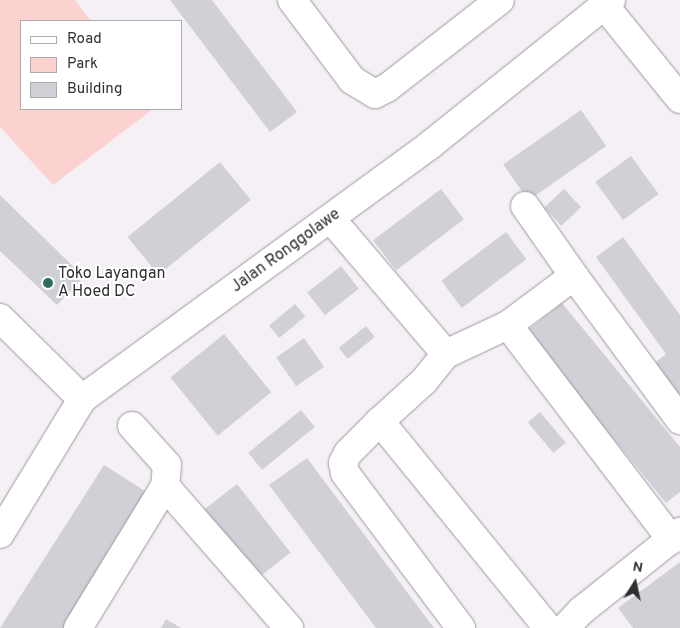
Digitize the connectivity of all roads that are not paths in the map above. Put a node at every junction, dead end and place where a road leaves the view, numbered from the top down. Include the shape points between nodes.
1 (292, 0) edge
2 (500, 0) edge
3 (607, 2) edge
4 (680, 99) edge
5 (525, 206) dead end
6 (331, 219) junction
7 (574, 276) junction
8 (0, 318) edge
9 (508, 325) junction
10 (446, 354) junction
11 (82, 399) junction
12 (680, 420) edge
13 (380, 421) junction
14 (132, 426) dead end
15 (165, 486) junction
16 (0, 534) edge
17 (676, 536) edge
18 (580, 622) edge
19 (78, 628) edge
20 (289, 628) edge
21 (460, 628) edge
22 (548, 628) edge

1 - 2 street via 352,80 375,94
3 - 4 street
3 - 6 street, Jalan Ronggolawe via 430,145
5 - 7 street
6 - 10 street
6 - 11 street, Jalan Ronggolawe
7 - 9 street
7 - 12 street
8 - 11 street
9 - 10 street
9 - 17 street
10 - 13 street via 424,381
11 - 16 street, Jalan Ronggolawe
13 - 21 street via 348,453 343,463 345,473
13 - 22 street
14 - 15 street via 167,464
15 - 19 street
15 - 20 street
17 - 18 street

